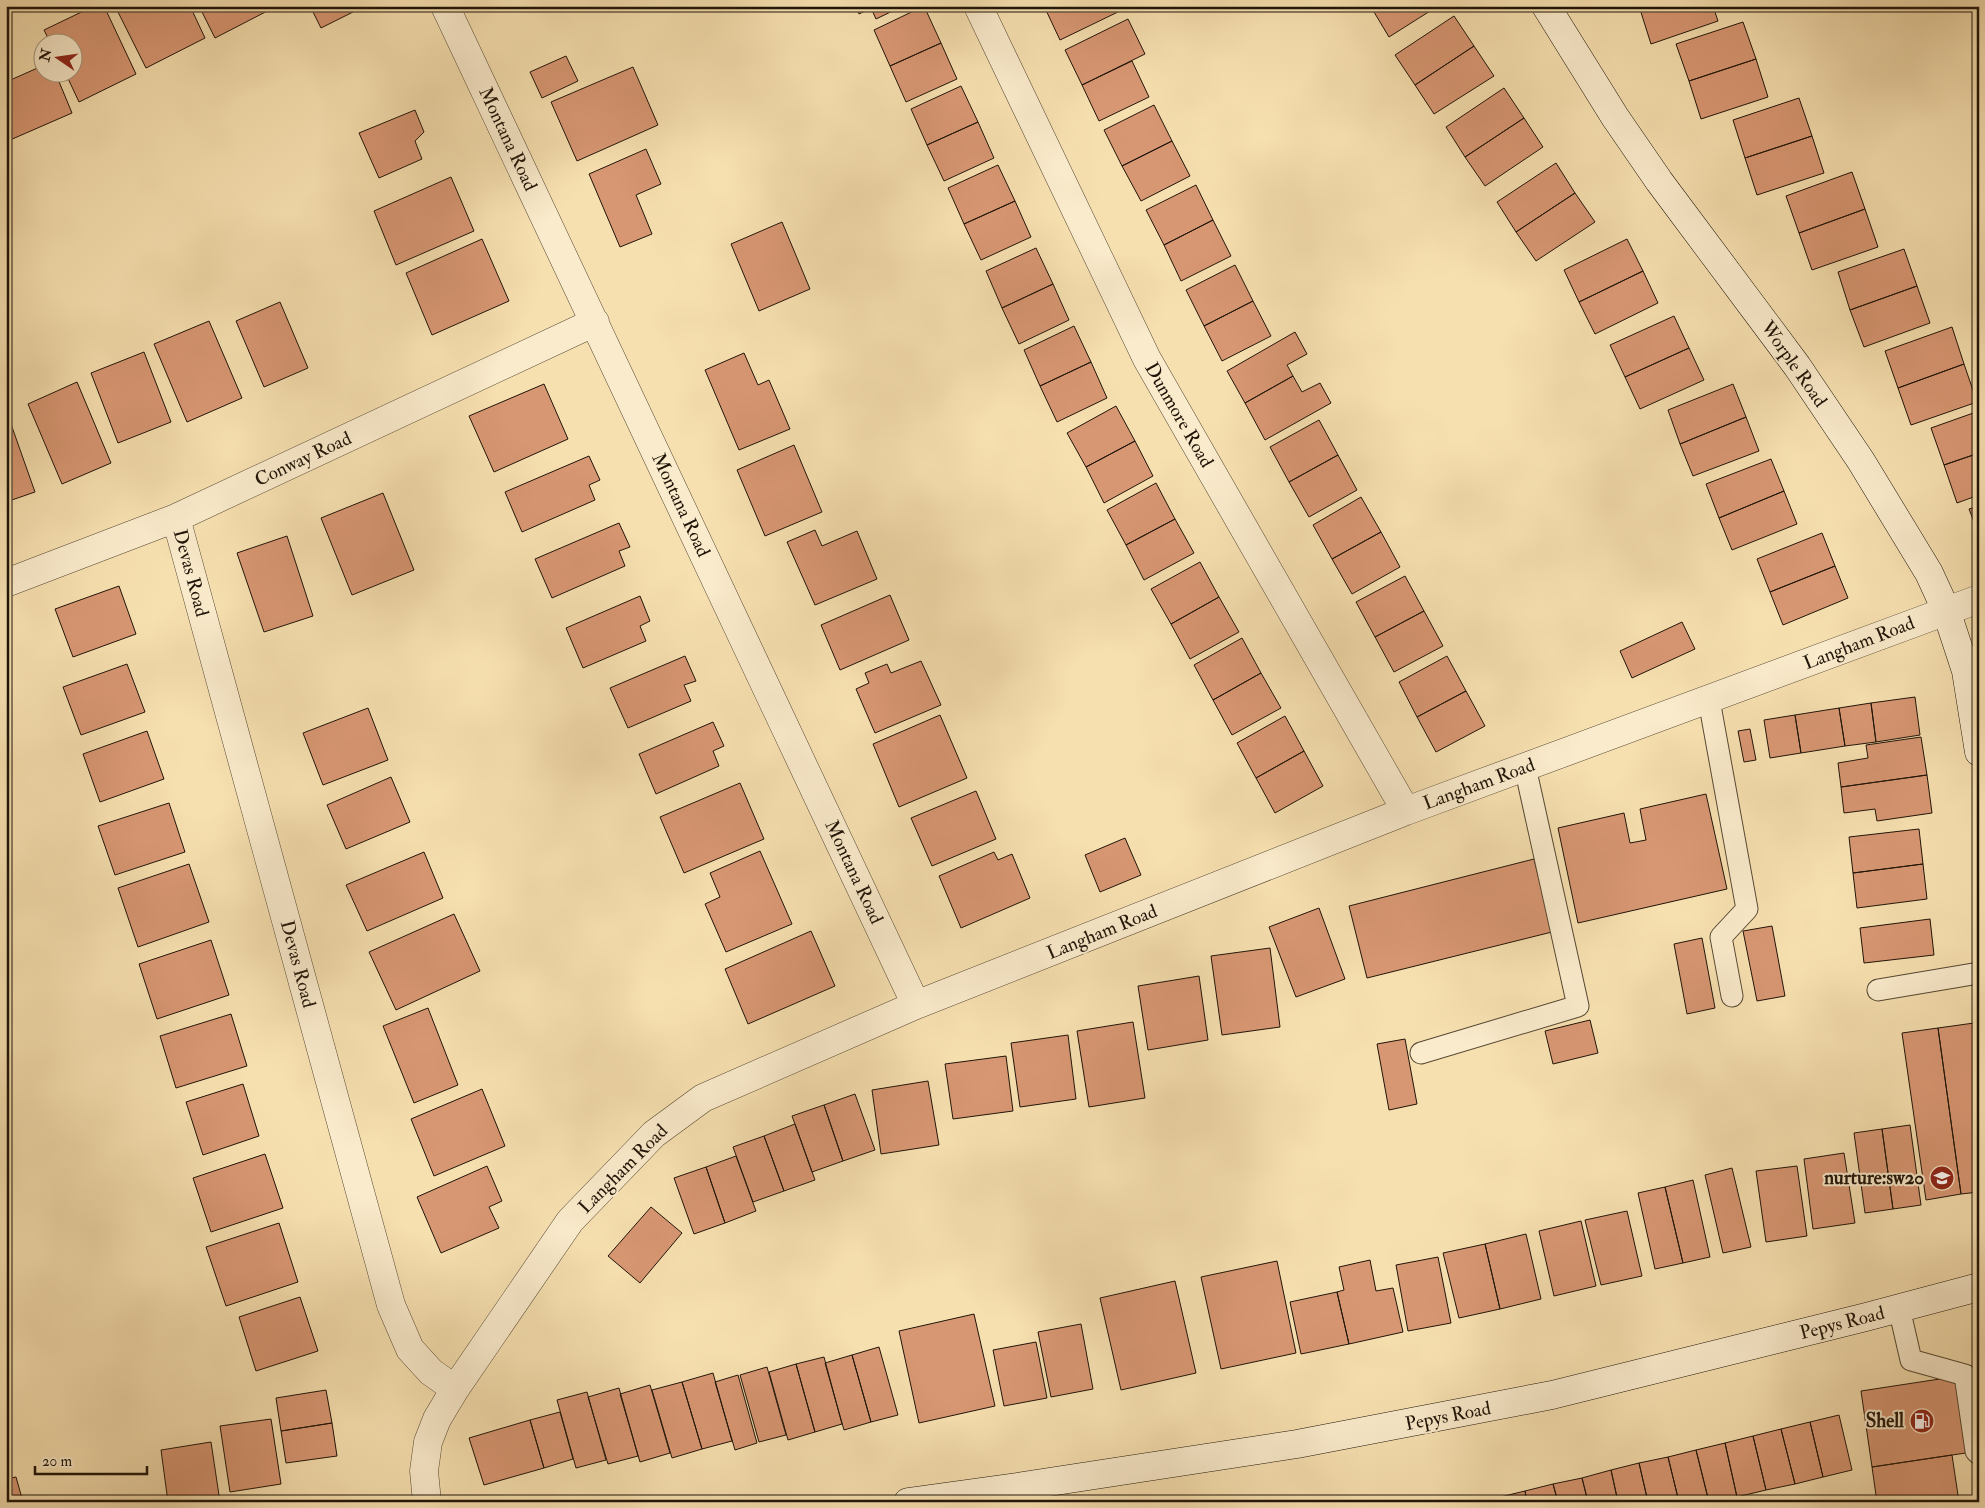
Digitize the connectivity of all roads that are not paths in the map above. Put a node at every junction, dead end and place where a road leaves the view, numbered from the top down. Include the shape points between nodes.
1 (445, 6) edge
2 (978, 6) edge
3 (1546, 6) edge
4 (595, 322) junction
5 (176, 518) junction
6 (6, 583) edge
7 (1979, 599) edge
8 (1946, 610) junction
9 (1709, 700) junction
10 (1979, 752) edge
11 (1525, 767) junction
12 (1406, 812) junction
13 (1979, 973) edge
14 (1878, 990) dead end
15 (1732, 996) dead end
16 (916, 1005) junction
17 (1421, 1053) dead end
18 (1979, 1287) edge
19 (1899, 1308) junction
20 (455, 1389) junction
21 (1979, 1454) edge
22 (1018, 1495) edge
23 (427, 1502) edge
24 (908, 1502) edge

1 - 4 street, Montana Road
2 - 12 street, Dunmore Road via 1147,360
3 - 8 street, Worple Road via 1659,182 1797,366 1856,453 1929,573
4 - 5 street, Conway Road
4 - 16 street, Montana Road
5 - 6 street, Conway Road
5 - 20 street, Devas Road via 391,1305 410,1349 431,1372
7 - 8 street, Langham Road
8 - 9 street, Langham Road
8 - 10 street, Worple Road via 1966,671
9 - 11 street, Langham Road
9 - 15 lane via 1746,909 1721,937
11 - 12 street, Langham Road
11 - 17 lane via 1578,1006
12 - 16 street, Langham Road
13 - 14 lane
16 - 20 street, Langham Road via 704,1098 654,1134 570,1221
18 - 19 street, Pepys Road
19 - 21 lane via 1911,1360 1965,1375
19 - 22 street, Pepys Road via 1552,1396
20 - 23 street, Langham Road via 428,1442 424,1471
22 - 24 street, Pepys Road

